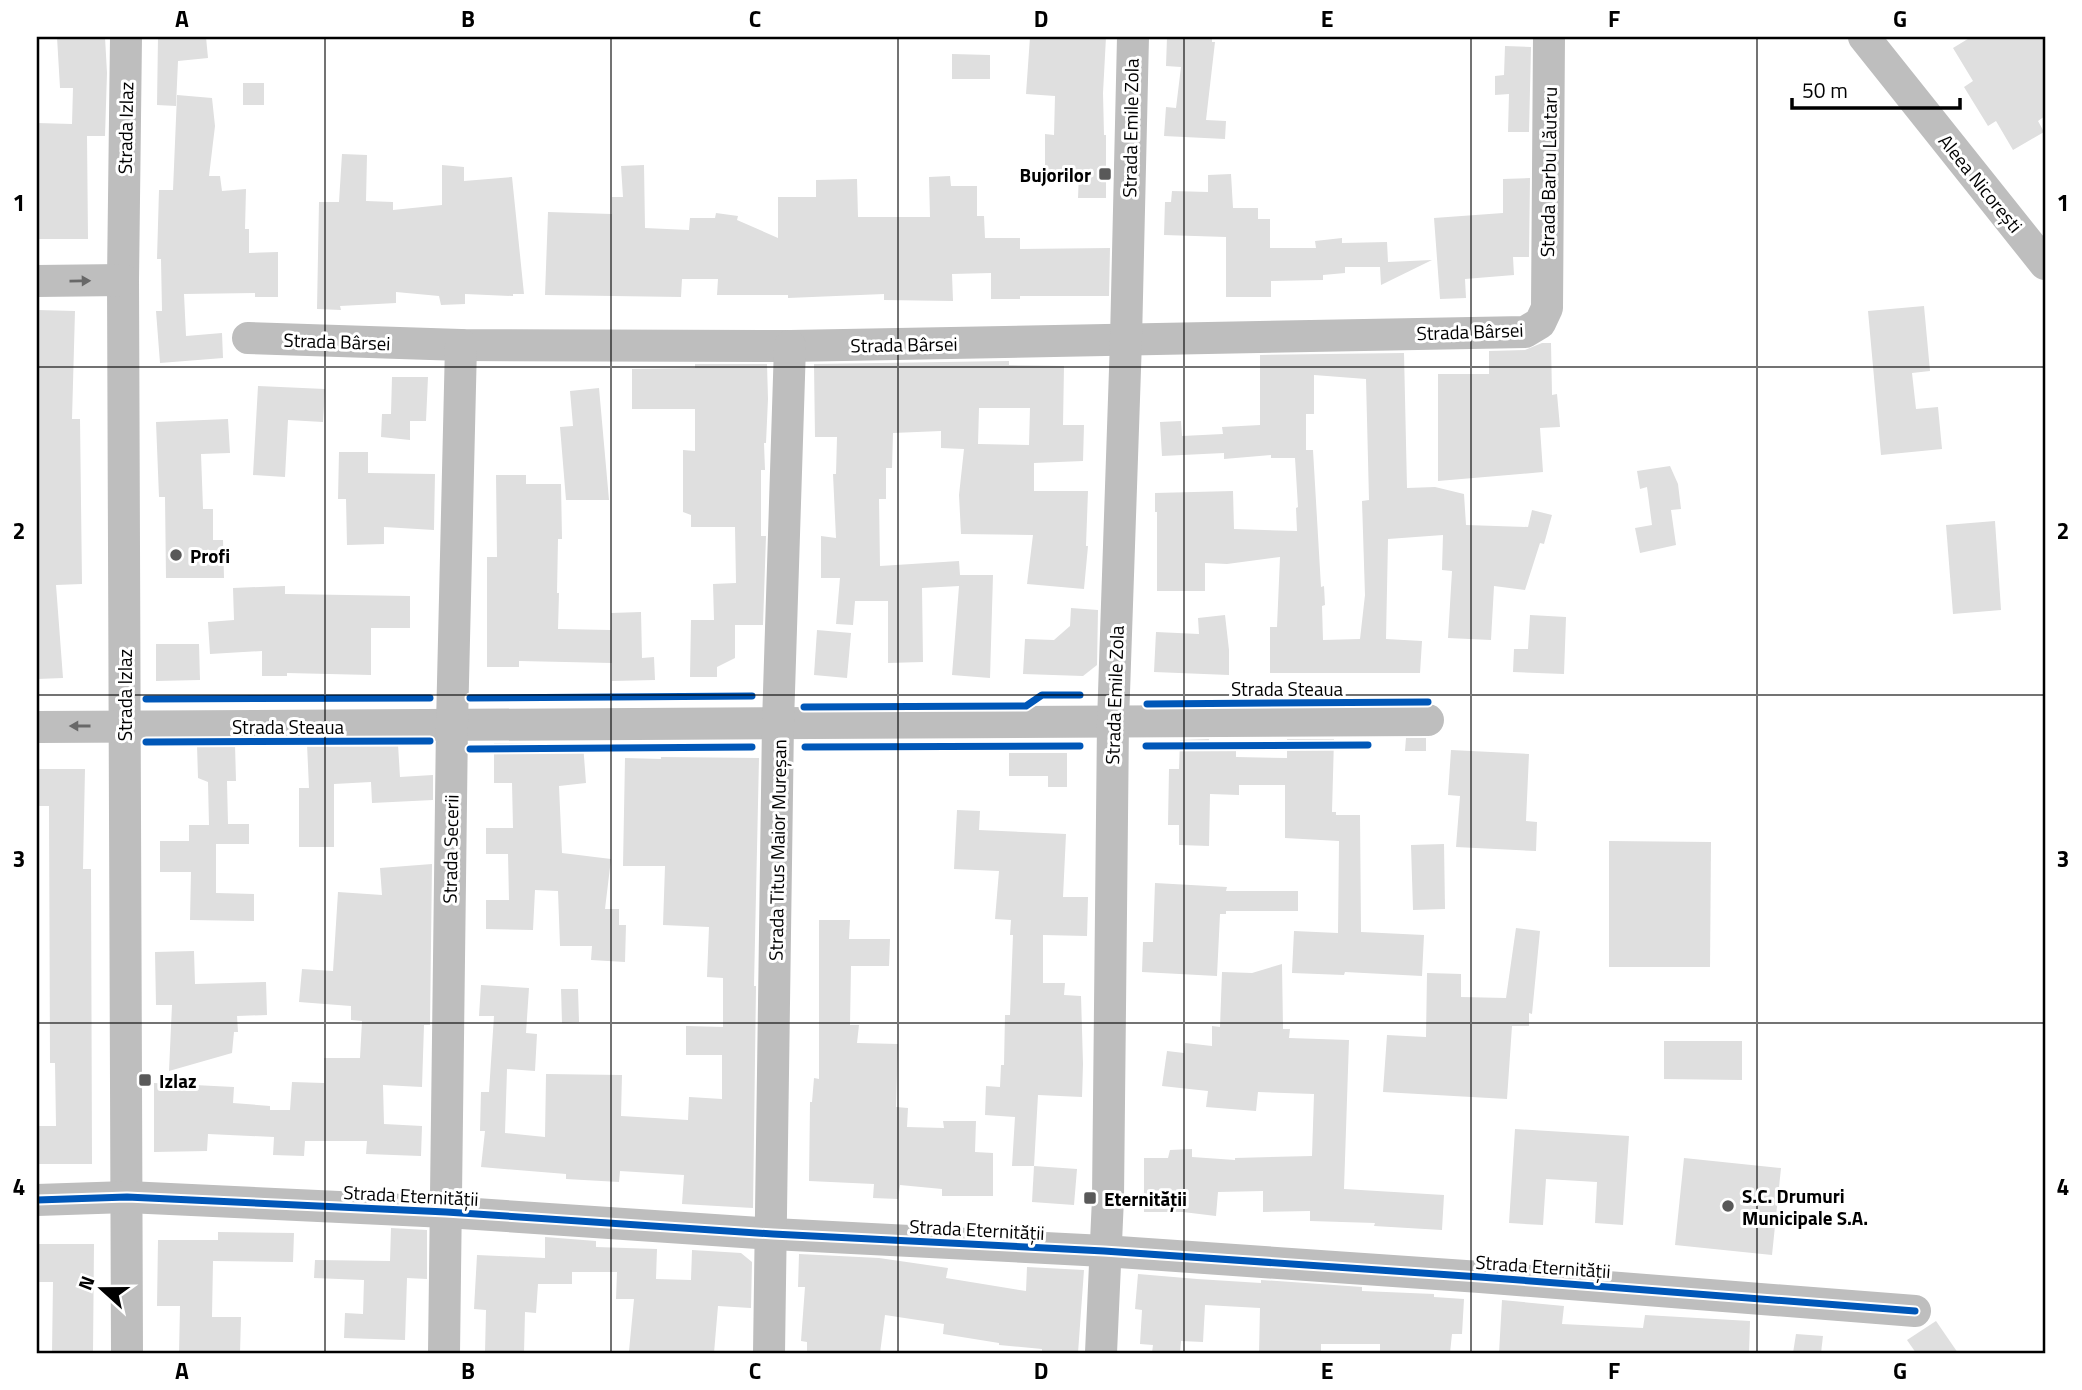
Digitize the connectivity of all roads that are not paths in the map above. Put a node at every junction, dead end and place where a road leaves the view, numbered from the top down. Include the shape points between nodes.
1 (126, 37) edge
2 (1133, 37) edge
3 (1549, 37) edge
4 (1864, 37) edge
5 (2045, 264) edge
6 (123, 280) junction
7 (37, 281) edge
8 (1547, 308) joint
9 (248, 338) dead end
10 (1126, 340) junction
11 (461, 345) junction
12 (790, 346) junction
13 (1428, 720) dead end
14 (1113, 722) junction
15 (778, 723) junction
16 (452, 724) junction
17 (124, 726) junction
18 (37, 727) edge
19 (127, 1197) junction
20 (37, 1200) edge
21 (446, 1212) junction
22 (773, 1234) junction
23 (1104, 1251) junction
24 (1914, 1311) dead end
25 (127, 1353) edge
26 (444, 1353) edge
27 (769, 1353) edge
28 (1101, 1353) edge

1 - 6 street, Strada Izlaz
2 - 10 street, Strada Emile Zola
3 - 8 street, Strada Barbu Lăutaru
4 - 5 street, Aleea Nicorești
7 -> 6 street
6 - 17 street, Strada Izlaz
8 - 10 street, Strada Bârsei via 1532,330 1510,334
9 - 11 street, Strada Bârsei
10 - 12 street, Strada Bârsei
10 - 14 street, Strada Emile Zola
11 - 12 street, Strada Bârsei
11 - 16 street, Strada Secerii
12 - 15 street, Strada Titus Maior Mureșan
13 - 14 street, Strada Steaua
14 - 15 street, Strada Steaua
14 - 23 street, Strada Emile Zola
15 - 16 street, Strada Steaua
15 - 22 street, Strada Titus Maior Mureșan
16 - 17 street, Strada Steaua
16 - 21 street, Strada Secerii
17 -> 18 street, Strada Steaua
17 - 19 street, Strada Izlaz
19 - 20 street, Strada Eternității
19 - 21 street, Strada Eternității
19 - 25 street, Strada Izlaz
21 - 22 street, Strada Eternității
21 - 26 street, Strada Secerii
22 - 23 street, Strada Eternității
22 - 27 street, Strada Titus Maior Mureșan
23 - 24 street, Strada Eternității
23 - 28 street, Strada Emile Zola

